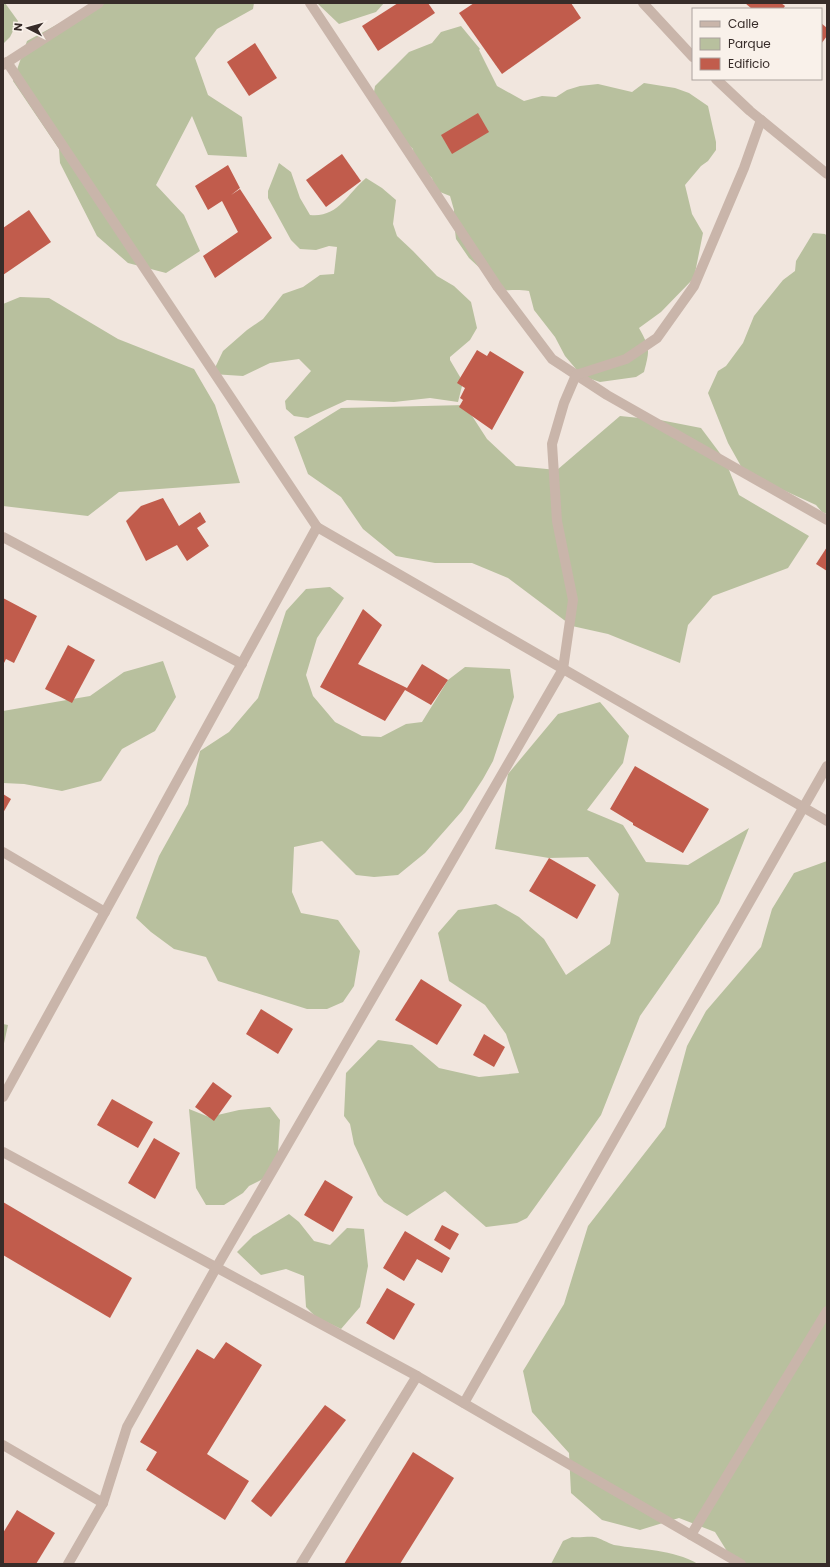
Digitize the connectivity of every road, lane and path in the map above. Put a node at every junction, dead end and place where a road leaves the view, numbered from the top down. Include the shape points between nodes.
1 (99, 3) edge
2 (310, 3) edge
3 (643, 3) edge
4 (692, 56) edge
5 (5, 64) edge
6 (717, 80) edge
7 (761, 120) junction
8 (827, 174) edge
9 (576, 375) junction
10 (827, 520) edge
11 (317, 527) junction
12 (3, 538) edge
13 (242, 664) junction
14 (563, 669) junction
15 (827, 766) edge
16 (803, 807) junction
17 (827, 821) edge
18 (3, 852) edge
19 (105, 912) junction
20 (3, 1097) edge
21 (3, 1152) edge
22 (216, 1268) junction
23 (827, 1311) edge
24 (417, 1376) junction
25 (464, 1403) junction
26 (3, 1445) edge
27 (103, 1504) junction
28 (691, 1535) junction
29 (68, 1564) edge
30 (301, 1564) edge
31 (741, 1564) edge

1 - 5 street
2 - 9 street via 497,286 552,359
3 - 4 street
5 - 11 street
6 - 7 street
7 - 8 street
7 - 9 street via 744,168 694,286 657,338 626,359
9 - 10 street
9 - 14 street via 564,403 552,444 557,521 573,600
11 - 13 street
11 - 14 street
12 - 13 street
13 - 19 street
14 - 16 street
14 - 22 street
15 - 16 street
16 - 17 street
16 - 25 street
18 - 19 street
19 - 20 street
21 - 22 street
22 - 24 street
22 - 27 street via 127,1427
23 - 28 street
24 - 25 street
24 - 30 street
25 - 28 street
26 - 27 street
27 - 29 street
28 - 31 street

